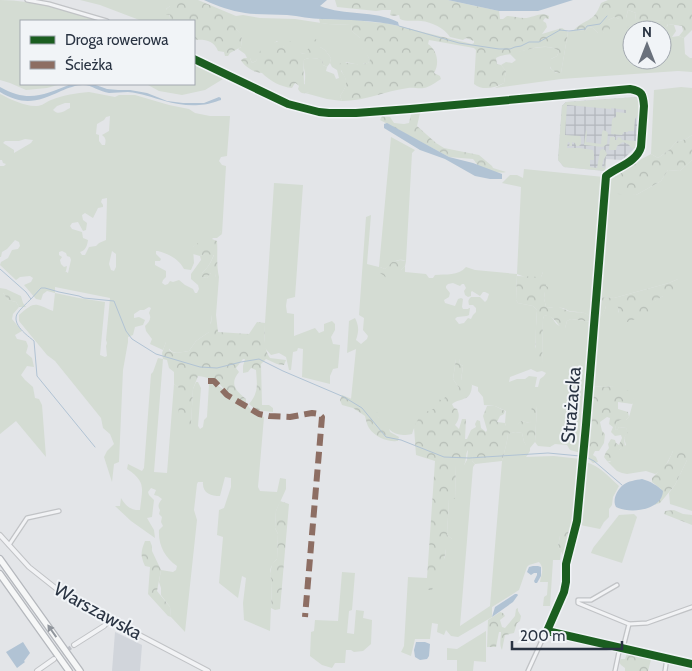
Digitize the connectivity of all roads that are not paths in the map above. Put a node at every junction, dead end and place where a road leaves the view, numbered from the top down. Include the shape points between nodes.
1 (27, 0) edge
2 (104, 20) edge
3 (195, 59) edge
4 (59, 512) dead end
5 (0, 535) edge
6 (8, 545) junction
7 (0, 559) edge
8 (0, 574) edge
9 (617, 585) dead end
10 (692, 607) edge
11 (110, 619) junction
12 (629, 624) junction
13 (547, 631) junction
14 (74, 645) tunnel mouth
15 (622, 648) junction
16 (667, 658) junction
17 (54, 659) tunnel mouth
18 (692, 664) edge
19 (37, 671) edge
20 (69, 671) edge
21 (80, 671) edge
22 (208, 671) edge
23 (528, 671) edge
24 (615, 671) edge
25 (665, 671) edge

1 - 2 street
3 - 13 street, Strażacka via 288,104 329,113 365,113 630,89 642,94 640,152 606,176 577,521 566,564 564,592
4 - 6 street via 27,518
5 - 6 street, Warszawska
6 - 11 street, Warszawska via 51,586
21 -> 7 highway
8 - 20 highway
9 - 12 street via 597,598 578,600 578,603
10 - 12 street via 647,623
11 - 14 street
11 - 22 street, Warszawska
12 - 15 street
13 - 15 street
13 - 23 street, Strażacka
15 - 16 street
15 - 24 street
16 - 18 street
16 - 25 street
17 - 19 street

